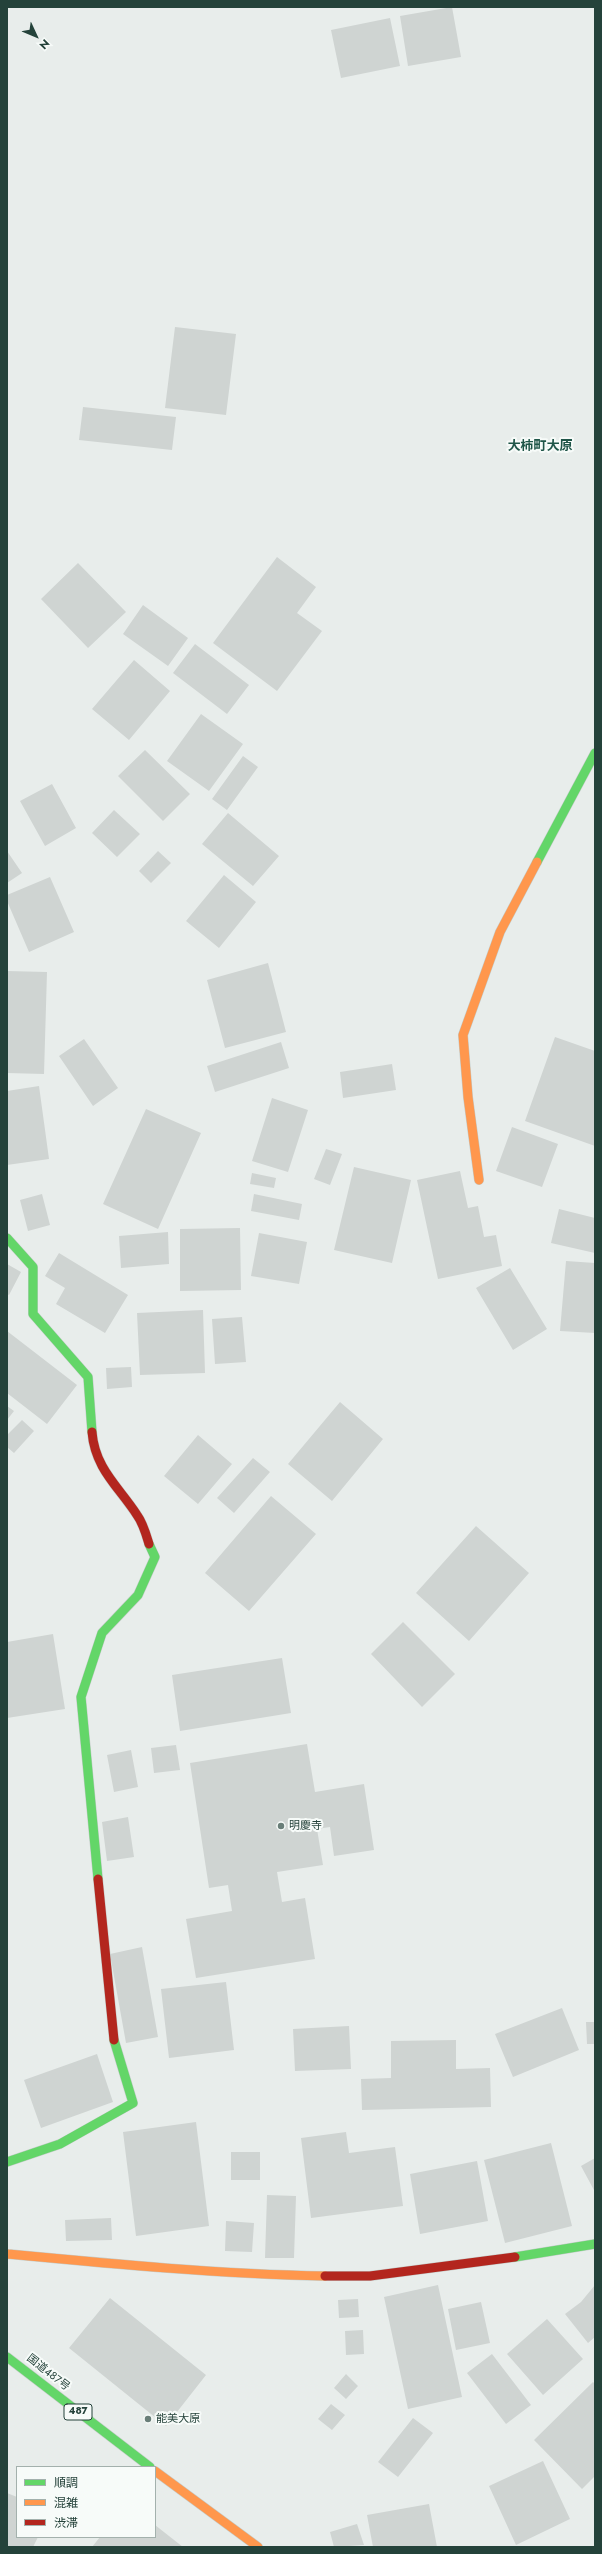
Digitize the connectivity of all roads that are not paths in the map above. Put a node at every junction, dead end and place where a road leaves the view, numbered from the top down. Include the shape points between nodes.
1 (595, 753) edge
2 (479, 1180) dead end
3 (7, 1238) edge
4 (7, 2162) edge
5 (595, 2244) edge
6 (7, 2254) edge
7 (7, 2356) edge
8 (149, 2466) edge
9 (156, 2472) edge
10 (258, 2547) edge

1 - 2 main road via 500,932 464,1035 468,1096
3 - 4 main road via 32,1267 33,1314 88,1377 93,1442 104,1474 138,1516 155,1556 138,1595 102,1633 81,1697 115,2047 133,2103 60,2144
5 - 6 main road via 500,2260 370,2276 275,2275 132,2266
7 - 8 main road, 国道487号 / 487
9 - 10 main road

